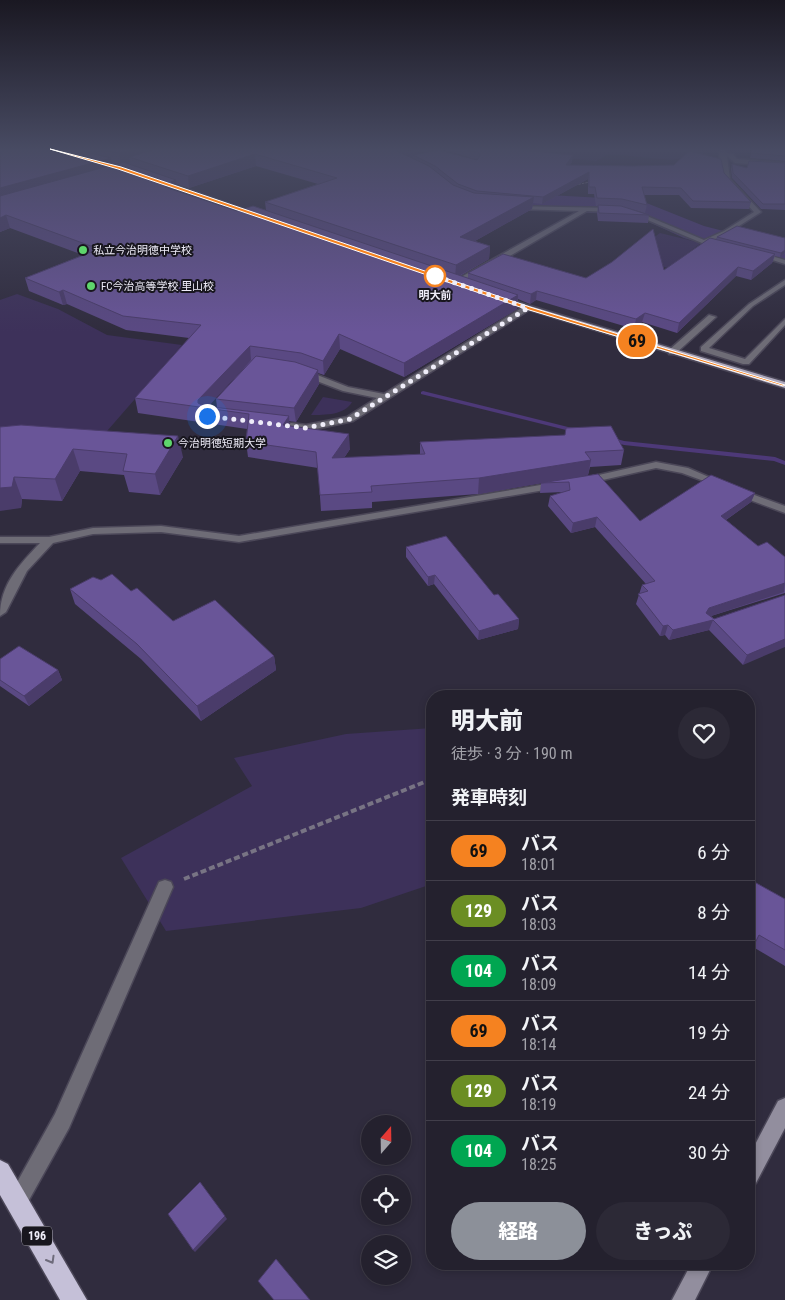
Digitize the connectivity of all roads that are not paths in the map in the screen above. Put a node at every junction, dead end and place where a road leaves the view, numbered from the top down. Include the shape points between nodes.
1 (245, 211) edge
2 (584, 211) edge
3 (628, 211) edge
4 (757, 211) edge
5 (266, 218) edge
6 (704, 242) junction
7 (731, 248) edge
8 (749, 252) edge
9 (782, 259) edge
10 (448, 280) edge
11 (785, 282) edge
12 (457, 283) junction
13 (466, 286) edge
14 (492, 296) edge
15 (528, 308) junction
16 (712, 317) dead end
17 (785, 321) edge
18 (672, 352) junction
19 (746, 362) junction
20 (290, 370) edge
21 (737, 371) junction
22 (785, 385) edge
23 (385, 397) junction
24 (276, 425) edge
25 (785, 510) edge
26 (0, 540) edge
27 (48, 540) junction
28 (0, 612) edge
29 (165, 887) road end
30 (785, 1108) edge
31 (755, 1165) edge
32 (0, 1172) edge
33 (17, 1202) junction
34 (699, 1270) edge
35 (74, 1300) edge
36 (683, 1300) edge

1 - 5 main road
2 - 12 street
3 - 6 street
4 - 6 street via 726,232
6 - 7 street
8 - 9 street
10 - 12 main road
11 - 19 lane via 751,305 704,349
12 - 13 main road
14 - 15 main road
15 - 18 main road
15 - 23 street
16 - 18 street
17 - 19 lane
18 - 21 main road
19 - 21 lane
20 - 23 street via 346,389
21 - 22 main road
23 - 24 street via 350,419 306,428
25 - 27 street via 684,470 656,465 609,476 239,539 161,529 92,531
26 - 27 street
27 - 28 street via 22,570
29 - 33 street via 62,1121
30 - 31 street
32 - 33 highway, 196
33 -> 35 highway, 196
34 - 36 street

